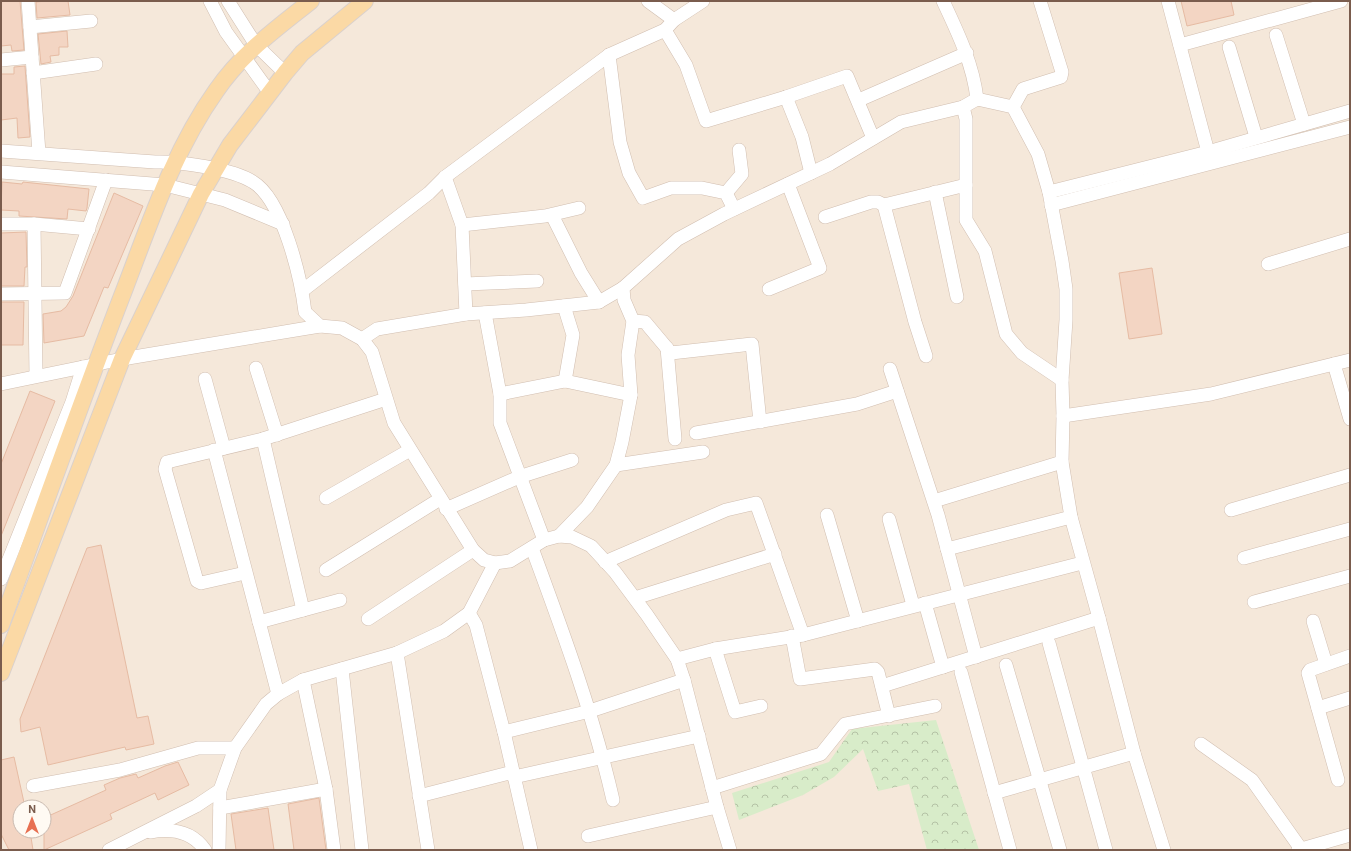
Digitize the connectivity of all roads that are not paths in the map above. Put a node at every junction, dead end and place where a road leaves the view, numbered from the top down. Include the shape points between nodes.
1 (28, 1) edge
2 (210, 1) edge
3 (228, 1) edge
4 (311, 1) edge
5 (365, 1) edge
6 (648, 1) edge
7 (703, 1) edge
8 (943, 1) edge
9 (1040, 1) edge
10 (1168, 1) edge
11 (1341, 1) edge
12 (674, 20) junction
13 (91, 21) dead end
14 (30, 27) junction
15 (665, 30) junction
16 (1276, 35) dead end
17 (256, 45) junction
18 (1180, 45) junction
19 (1229, 47) dead end
20 (967, 53) junction
21 (609, 55) junction
22 (32, 57) junction
23 (243, 58) junction
24 (1, 60) edge
25 (96, 64) dead end
26 (33, 73) junction
27 (285, 73) junction
28 (270, 93) junction
29 (786, 97) junction
30 (977, 99) junction
31 (859, 100) junction
32 (963, 107) junction
33 (1013, 107) junction
34 (1350, 111) edge
35 (1304, 124) junction
36 (1350, 127) edge
37 (1256, 137) junction
38 (873, 138) junction
39 (739, 150) dead end
40 (1, 151) edge
41 (39, 152) junction
42 (1208, 152) junction
43 (176, 162) junction
44 (215, 170) junction
45 (1, 172) edge
46 (811, 173) junction
47 (445, 177) junction
48 (106, 180) junction
49 (788, 184) junction
50 (165, 185) junction
51 (966, 185) junction
52 (935, 192) junction
53 (726, 193) junction
54 (201, 194) junction
55 (1050, 199) junction
56 (884, 205) junction
57 (579, 208) dead end
58 (734, 209) junction
59 (552, 215) junction
60 (825, 217) dead end
61 (1, 224) edge
62 (34, 224) junction
63 (283, 224) junction
64 (462, 225) junction
65 (89, 229) junction
66 (1350, 239) edge
67 (1268, 264) dead end
68 (537, 281) dead end
69 (465, 284) junction
70 (623, 288) junction
71 (768, 289) dead end
72 (302, 290) junction
73 (1, 294) edge
74 (35, 294) junction
75 (957, 297) dead end
76 (599, 302) junction
77 (564, 306) junction
78 (485, 313) junction
79 (466, 314) junction
80 (634, 321) junction
81 (320, 326) junction
82 (362, 339) junction
83 (667, 348) junction
84 (926, 356) dead end
85 (122, 359) junction
86 (1350, 360) edge
87 (1334, 364) junction
88 (89, 366) junction
89 (256, 368) dead end
90 (890, 369) dead end
91 (36, 376) junction
92 (205, 379) dead end
93 (1062, 380) junction
94 (565, 381) junction
95 (1, 384) edge
96 (897, 391) junction
97 (500, 394) junction
98 (631, 395) junction
99 (386, 400) junction
100 (1064, 416) junction
101 (1350, 419) edge
102 (760, 422) junction
103 (696, 433) dead end
104 (277, 435) junction
105 (263, 440) junction
106 (675, 440) dead end
107 (219, 449) junction
108 (410, 450) junction
109 (703, 452) dead end
110 (572, 460) dead end
111 (1062, 462) junction
112 (616, 465) junction
113 (1350, 475) edge
114 (519, 477) junction
115 (326, 498) dead end
116 (934, 501) junction
117 (444, 504) junction
118 (1231, 510) dead end
119 (827, 515) dead end
120 (1071, 517) junction
121 (889, 519) dead end
122 (1350, 529) edge
123 (559, 536) junction
124 (544, 540) junction
125 (532, 548) junction
126 (947, 549) junction
127 (473, 550) junction
128 (775, 554) junction
129 (1244, 558) dead end
130 (606, 562) junction
131 (495, 563) junction
132 (1082, 563) junction
133 (326, 570) dead end
134 (245, 573) junction
135 (1, 579) edge
136 (1349, 580) edge
137 (958, 594) junction
138 (635, 598) junction
139 (340, 600) dead end
140 (1254, 602) dead end
141 (919, 604) junction
142 (303, 610) junction
143 (469, 613) junction
144 (1099, 618) junction
145 (368, 619) dead end
146 (858, 621) junction
147 (1313, 621) dead end
148 (259, 622) junction
149 (1, 625) edge
150 (797, 635) junction
151 (1049, 643) dead end
152 (715, 649) junction
153 (397, 653) junction
154 (1350, 656) edge
155 (976, 657) junction
156 (677, 659) junction
157 (1326, 664) junction
158 (1006, 665) dead end
159 (943, 667) junction
160 (342, 669) junction
161 (961, 672) dead end
162 (1, 673) edge
163 (303, 680) junction
164 (684, 680) junction
165 (882, 686) junction
166 (278, 694) junction
167 (1350, 698) edge
168 (761, 706) dead end
169 (935, 706) dead end
170 (1318, 708) junction
171 (590, 711) junction
172 (889, 716) junction
173 (504, 732) junction
174 (699, 736) junction
175 (1202, 744) dead end
176 (235, 748) junction
177 (1134, 753) junction
178 (604, 758) junction
179 (1083, 768) junction
180 (514, 775) junction
181 (1039, 780) junction
182 (1338, 780) dead end
183 (33, 786) dead end
184 (712, 788) junction
185 (326, 789) junction
186 (220, 790) junction
187 (994, 793) junction
188 (419, 796) junction
189 (613, 800) dead end
190 (717, 807) junction
191 (220, 808) junction
192 (143, 834) junction
193 (1350, 835) edge
194 (588, 836) dead end
195 (109, 850) edge
196 (205, 850) edge
197 (218, 850) edge
198 (334, 850) edge
199 (362, 850) edge
200 (428, 850) edge
201 (531, 850) edge
202 (730, 850) edge
203 (1010, 850) edge
204 (1060, 850) edge
205 (1106, 850) edge
206 (1164, 850) edge
207 (1300, 850) edge

1 - 14 street
2 - 23 street
3 - 17 street
4 - 17 main road
5 - 27 main road via 302,53
6 - 12 street
7 - 12 street
8 - 20 street
9 - 33 street via 1062,72 1061,77 1023,89
10 - 18 street
11 - 18 street
12 - 15 street
13 - 14 street
14 - 22 street
15 - 21 street
15 - 29 street via 686,65 706,121
16 - 35 street
17 - 23 main road
17 - 27 street
18 - 42 street
19 - 37 street
20 - 30 street via 976,84
20 - 31 street
21 - 47 street
21 - 53 street via 620,142 629,173 643,198 671,188 702,188
22 - 24 street
22 - 26 street
23 - 28 street
23 - 43 main road via 216,90 187,136
25 - 26 street
26 - 41 street
27 - 28 main road
28 - 44 main road via 230,145
29 - 31 street via 847,76
29 - 46 street via 802,136
30 - 32 street
30 - 33 street
31 - 38 street
32 - 38 street via 901,122
32 - 51 street via 966,119
33 - 55 street via 1038,154
34 - 35 street
35 - 37 street
36 - 55 street
37 - 42 street
38 - 46 street
39 - 53 street via 742,174
40 - 41 street
41 - 43 street
42 - 55 street
43 - 44 street
43 - 50 main road
44 - 54 main road
44 - 63 street via 242,176 254,182 265,192
45 - 48 street
46 - 49 street
47 - 64 street
47 - 72 street via 429,193
48 - 50 street
48 - 65 street
49 - 58 street
49 - 71 street via 820,268
50 - 54 street
50 - 88 main road
51 - 52 street
51 - 93 street via 966,220 984,251 1006,334 1022,353
52 - 56 street
52 - 75 street
53 - 58 street
54 - 63 street via 225,200
54 - 85 main road
55 - 93 street via 1066,289
56 - 60 street via 871,202
56 - 84 street
57 - 59 street
58 - 70 street via 678,239
59 - 64 street
59 - 76 street via 581,273
61 - 62 street
62 - 65 street
62 - 74 street
63 - 72 street
64 - 69 street
65 - 74 street via 65,293
66 - 67 street
68 - 69 street
69 - 79 street
70 - 76 street
70 - 80 street via 624,300
72 - 81 street via 305,312
73 - 74 street
74 - 91 street
76 - 77 street
77 - 78 street
77 - 94 street via 573,335
78 - 79 street
78 - 97 street
79 - 82 street via 377,329
80 - 83 street via 645,322
80 - 98 street via 628,355
81 - 82 street via 342,328
81 - 85 street
82 - 99 street via 372,352
83 - 102 street via 671,352 752,344
83 - 106 street
85 - 88 street
85 - 162 main road
86 - 87 street
87 - 100 street via 1211,394
87 - 101 street
88 - 91 street
88 - 135 street
88 - 149 main road
89 - 104 street
90 - 96 street
91 - 95 street
92 - 107 street
93 - 100 street
94 - 97 street
94 - 98 street
96 - 102 street via 857,404
96 - 116 street
97 - 114 street via 500,423
98 - 112 street
99 - 104 street
99 - 108 street via 394,423
100 - 111 street
102 - 103 street
104 - 105 street
105 - 107 street
105 - 142 street
107 - 134 street
107 - 134 street via 167,462 165,468 197,581 201,583
108 - 115 street
108 - 117 street
109 - 112 street
110 - 114 street
111 - 116 street
111 - 120 street
112 - 123 street via 587,506
113 - 118 street
114 - 117 street
114 - 124 street
116 - 126 street
117 - 127 street
117 - 133 street
119 - 146 street
120 - 126 street
120 - 132 street
121 - 141 street
122 - 129 street
123 - 124 street
123 - 130 street via 581,540 591,546
124 - 125 street
125 - 131 street via 510,560
125 - 171 street
126 - 137 street
127 - 131 street via 484,560
127 - 145 street
128 - 130 street via 756,503 726,510
128 - 138 street
128 - 150 street
130 - 138 street
131 - 143 street
132 - 137 street
132 - 144 street
134 - 148 street
136 - 140 street
137 - 141 street
137 - 155 street
138 - 156 street
139 - 142 street
141 - 146 street
141 - 159 street
142 - 148 street
143 - 153 street via 444,631
143 - 173 street via 476,625
144 - 155 street
144 - 177 street
146 - 150 street
147 - 157 street
148 - 166 street
150 - 152 street
150 - 165 street via 800,679 873,669 878,672
151 - 179 street
152 - 156 street
152 - 168 street via 735,712
153 - 160 street
153 - 188 street
154 - 157 street
155 - 159 street
156 - 164 street
157 - 170 street via 1308,673
158 - 181 street
159 - 165 street
160 - 163 street
160 - 199 street
161 - 187 street
163 - 166 street
163 - 185 street
164 - 171 street
164 - 174 street
165 - 172 street
166 - 176 street via 266,704
167 - 170 street
169 - 172 street
170 - 182 street
171 - 173 street
171 - 178 street
172 - 184 street via 844,724 821,754
173 - 180 street
174 - 178 street
174 - 184 street
175 - 207 street via 1252,780
176 - 183 street via 198,748 120,770
176 - 186 street
177 - 179 street
177 - 206 street
178 - 180 street
178 - 189 street
179 - 181 street
179 - 205 street
180 - 188 street
180 - 201 street
181 - 187 street
181 - 204 street
184 - 190 street
185 - 191 street
185 - 198 street
186 - 191 street
186 - 192 street
187 - 203 street
188 - 200 street
190 - 194 street
190 - 202 street
191 - 197 street
192 - 195 street
192 - 196 street via 159,831 188,834
193 - 207 street

